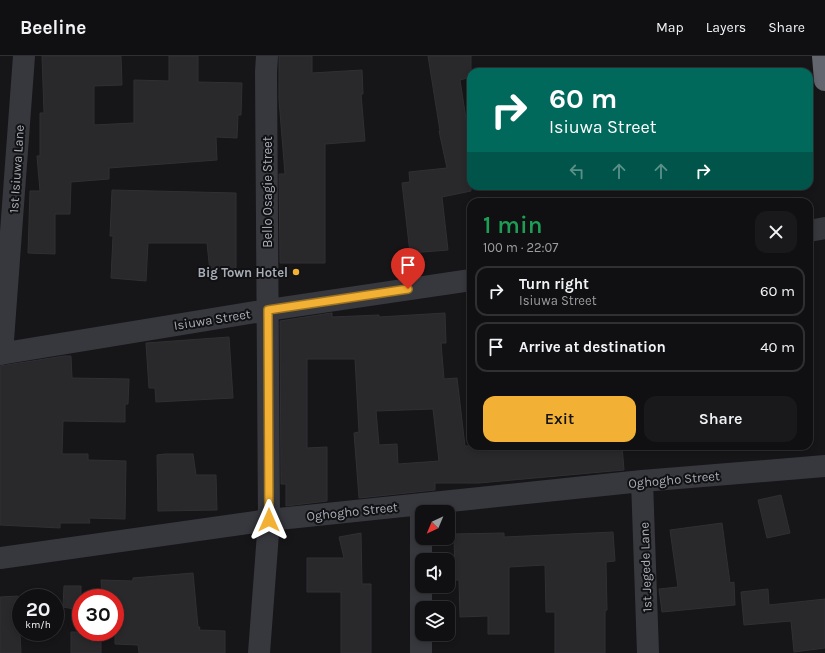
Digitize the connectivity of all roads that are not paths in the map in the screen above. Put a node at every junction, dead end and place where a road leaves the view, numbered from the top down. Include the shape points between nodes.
1 (24, 56) edge
2 (267, 56) edge
3 (823, 56) edge
4 (825, 80) edge
5 (825, 228) edge
6 (813, 230) edge
7 (467, 281) edge
8 (268, 310) junction
9 (1, 354) edge
10 (825, 466) edge
11 (642, 481) junction
12 (421, 504) junction
13 (269, 520) junction
14 (0, 558) edge
15 (259, 653) edge
16 (421, 653) edge
17 (648, 653) edge

1 - 9 street, 1st Isiuwa Lane
2 - 8 street, Bello Osagie Street
3 - 4 highway
5 - 6 street
7 - 8 street, Isiuwa Street
8 - 9 street, Isiuwa Street
8 - 13 street, Bello Osagie Street
10 - 11 street, Oghogho Street
11 - 12 street, Oghogho Street
11 - 17 street, 1st Jegede Lane
12 - 13 street, Oghogho Street
12 - 16 street
13 - 14 street, Oghogho Street
13 - 15 street, Bello Osagie Street

